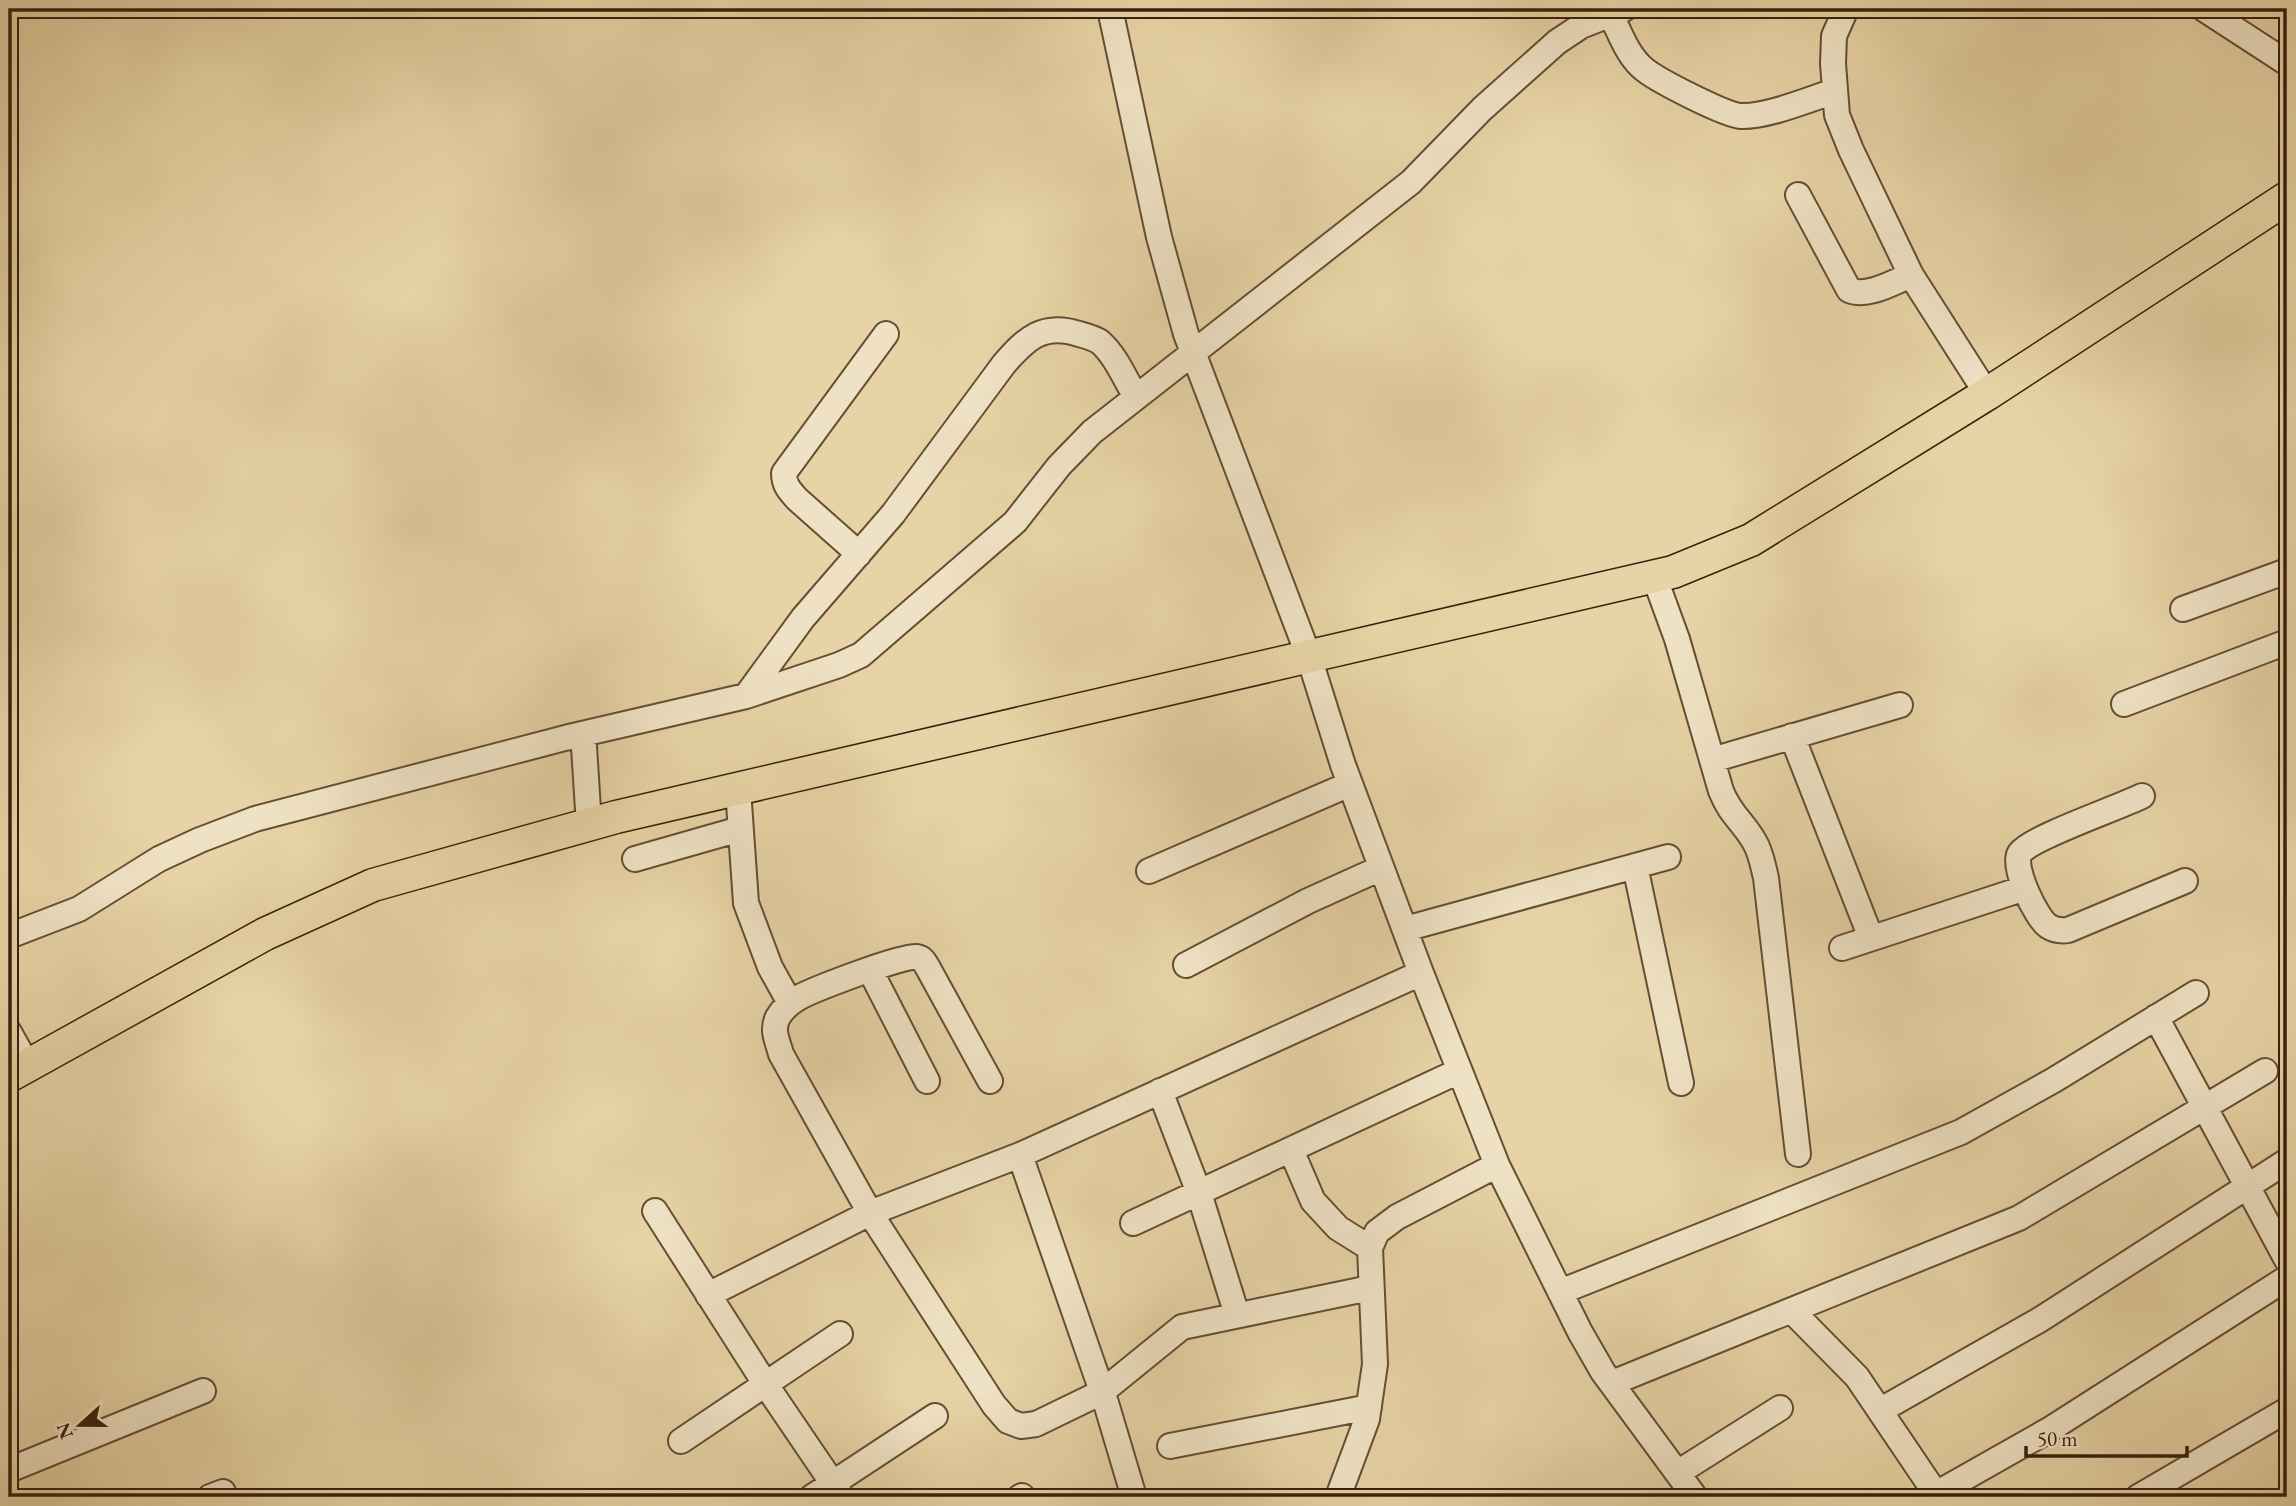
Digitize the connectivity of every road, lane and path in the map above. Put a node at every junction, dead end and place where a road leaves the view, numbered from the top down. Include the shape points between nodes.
1 (1110, 9) edge
2 (1846, 9) edge
3 (2204, 9) edge
4 (1618, 12) edge
5 (2287, 63) edge
6 (1835, 91) junction
7 (1798, 195) dead end
8 (2287, 198) edge
9 (1912, 275) junction
10 (886, 334) dead end
11 (1195, 353) junction
12 (1987, 394) junction
13 (1136, 397) junction
14 (859, 554) junction
15 (2287, 571) edge
16 (1654, 576) junction
17 (2183, 608) dead end
18 (2287, 642) edge
19 (1309, 657) junction
20 (746, 696) junction
21 (2124, 704) dead end
22 (1900, 705) dead end
23 (1792, 736) junction
24 (584, 747) dead end
25 (1712, 760) junction
26 (1350, 784) junction
27 (738, 789) junction
28 (2142, 796) dead end
29 (589, 825) junction
30 (740, 829) junction
31 (1668, 857) dead end
32 (635, 859) dead end
33 (1635, 866) junction
34 (1381, 868) junction
35 (1149, 871) dead end
36 (2185, 881) dead end
37 (2025, 888) junction
38 (1405, 929) junction
39 (9, 936) edge
40 (1871, 938) junction
41 (1842, 948) dead end
42 (1186, 965) dead end
43 (870, 970) junction
44 (1421, 973) junction
45 (2196, 993) dead end
46 (790, 1003) junction
47 (2156, 1017) junction
48 (9, 1032) edge
49 (18, 1071) edge
50 (1459, 1071) junction
51 (2266, 1072) dead end
52 (927, 1081) dead end
53 (990, 1081) dead end
54 (1681, 1083) dead end
55 (1160, 1091) junction
56 (2205, 1108) junction
57 (1291, 1150) junction
58 (1798, 1154) dead end
59 (1020, 1155) junction
60 (2287, 1161) edge
61 (1497, 1165) junction
62 (2247, 1187) junction
63 (1199, 1192) junction
64 (655, 1211) dead end
65 (870, 1213) junction
66 (1133, 1223) dead end
67 (1370, 1248) junction
68 (2287, 1260) edge
69 (2287, 1278) edge
70 (1370, 1288) junction
71 (1560, 1293) junction
72 (708, 1295) junction
73 (1792, 1311) junction
74 (1237, 1315) junction
75 (841, 1334) dead end
76 (1612, 1383) junction
77 (766, 1385) junction
78 (203, 1391) dead end
79 (1102, 1392) junction
80 (1369, 1407) junction
81 (1780, 1408) dead end
82 (1881, 1410) junction
83 (2287, 1410) edge
84 (935, 1416) dead end
85 (681, 1441) dead end
86 (1170, 1446) dead end
87 (9, 1471) edge
88 (1679, 1472) junction
89 (829, 1493) edge
90 (1930, 1494) edge
91 (1134, 1497) edge
92 (1338, 1497) edge
93 (1695, 1497) edge
94 (2138, 1497) edge

1 - 11 street via 1159,237 1185,334
2 - 6 street via 1834,36
3 - 5 street
4 - 6 street via 1629,51 1643,69 1720,111 1742,116
4 - 11 street via 1581,26 1557,42 1482,109 1411,182
6 - 9 street via 1837,115 1851,150
7 - 9 street via 1849,290 1866,292
8 - 12 main road
9 - 12 street
10 - 14 street via 784,473 787,489
11 - 13 street
11 - 19 street
12 - 16 main road via 1751,540
13 - 14 street via 1098,340 1071,331 1039,333 1004,364
13 - 20 street via 1059,466 1015,522 861,655
14 - 20 street via 803,618
15 - 17 street
16 - 19 main road
16 - 25 street
18 - 21 street
19 - 26 street
19 - 27 main road
20 - 39 street via 254,819 159,859 79,909
22 - 23 street
23 - 25 street
23 - 40 street
24 - 29 street
25 - 58 street via 1728,809 1756,843 1766,878
26 - 34 street
26 - 35 street
27 - 29 main road
27 - 30 street
28 - 37 street via 2020,852 2016,860
29 - 49 main road via 373,885 265,934
30 - 32 street
30 - 46 street via 746,903 770,967
31 - 33 street
33 - 38 street
33 - 54 street
34 - 38 street
34 - 42 street
36 - 37 street via 2060,931 2039,917
37 - 40 street
38 - 44 street
40 - 41 street
43 - 46 street
43 - 52 street
43 - 53 street via 908,957 923,960
44 - 50 street
44 - 55 street
45 - 47 street
46 - 65 street via 776,1021 781,1054
47 - 56 street
47 - 71 street via 1961,1132
48 - 49 street
50 - 57 street
50 - 61 street
51 - 56 street
55 - 59 street
55 - 63 street
56 - 62 street
56 - 73 street via 2020,1218
57 - 63 street
57 - 67 street via 1313,1201 1338,1228
59 - 65 street
59 - 79 street
60 - 62 street
61 - 67 street via 1397,1217 1377,1232
61 - 71 street
62 - 68 street
62 - 82 street via 2041,1319
63 - 66 street
63 - 74 street
64 - 72 street
65 - 72 street
65 - 79 street via 1008,1421 1021,1426 1036,1424
67 - 70 street
69 - 90 street via 2049,1430
70 - 74 street
70 - 80 street via 1375,1364
71 - 76 street
72 - 77 street
73 - 76 street
73 - 82 street via 1857,1377
74 - 79 street via 1182,1326
75 - 77 street
76 - 88 street
77 - 85 street
77 - 89 street
78 - 87 street
79 - 91 street
80 - 86 street
80 - 92 street
81 - 88 street
82 - 90 street
83 - 94 street
84 - 89 street
88 - 93 street

